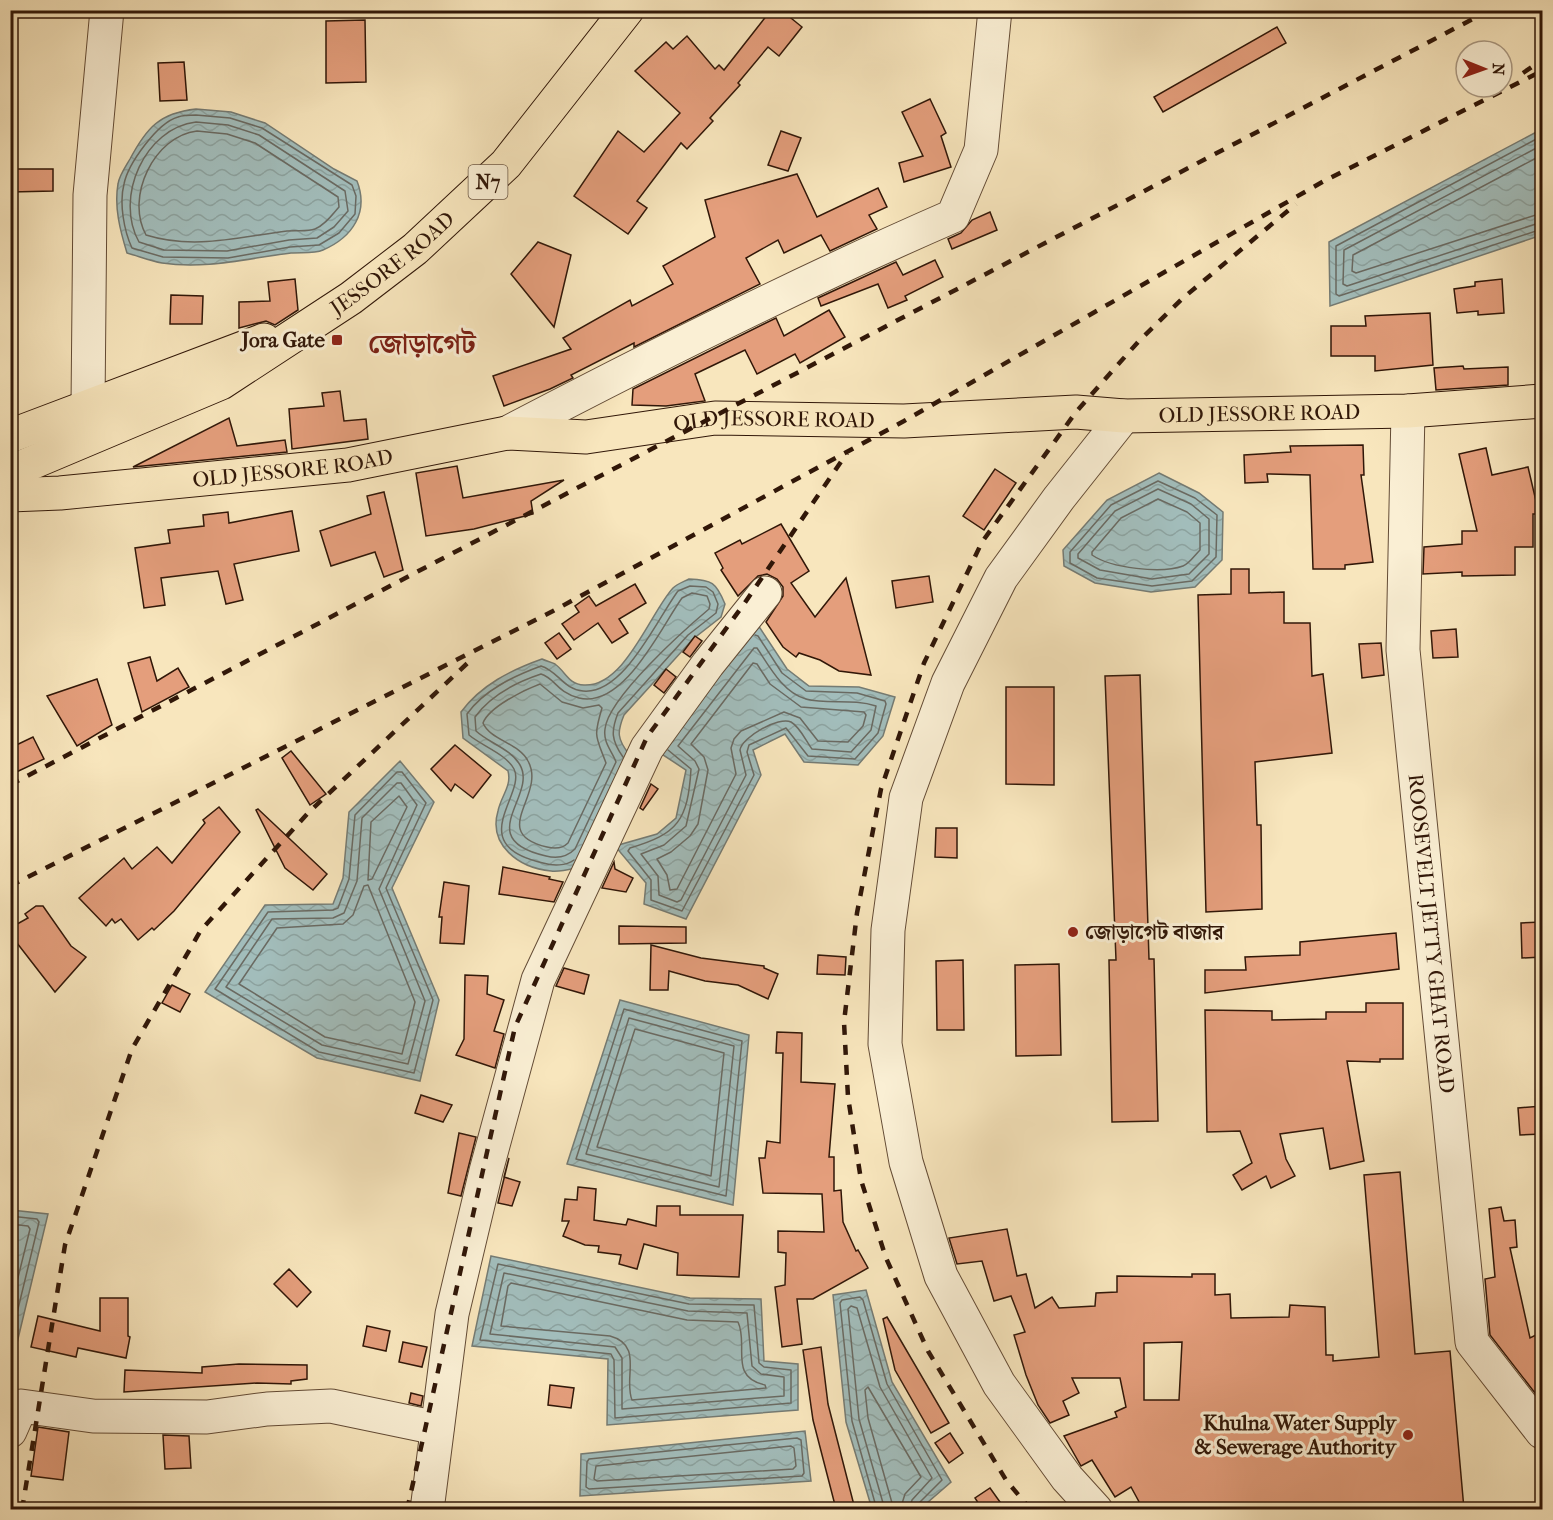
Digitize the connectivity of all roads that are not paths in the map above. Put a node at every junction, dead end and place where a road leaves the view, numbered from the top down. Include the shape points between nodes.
1 (107, 10) edge
2 (627, 10) edge
3 (995, 10) edge
4 (317, 321) junction
5 (1542, 401) edge
6 (88, 407) junction
7 (1407, 411) junction
8 (1124, 416) junction
9 (507, 433) junction
10 (10, 436) edge
11 (10, 472) edge
12 (10, 495) edge
13 (765, 593) dead end
14 (437, 1428) junction
15 (10, 1431) edge
16 (1542, 1432) edge
17 (427, 1509) edge
18 (1096, 1509) edge

1 - 6 street via 90,195
2 - 4 main road, JESSORE ROAD / N7 via 506,164 415,249
3 - 9 street via 981,150 953,216 831,269
4 - 6 main road, JESSORE ROAD / N7
4 - 11 main road, JESSORE ROAD / N7 via 221,383
5 - 7 main road, OLD JESSORE ROAD
6 - 10 main road, JESSORE ROAD / N7
7 - 8 main road, OLD JESSORE ROAD
7 - 16 street, ROOSEVELT JETTY GHAT ROAD via 1403,650 1472,1342
8 - 9 main road, OLD JESSORE ROAD via 1076,412 904,421 715,418 586,437
8 - 18 street via 1001,579 948,683 906,798 888,941 885,1044 906,1162 941,1276 999,1384 1067,1478
9 - 12 main road, OLD JESSORE ROAD via 348,465
13 - 14 street via 647,748 538,980 452,1314
14 - 15 street via 331,1406 207,1417 93,1416 21,1406
14 - 17 street

